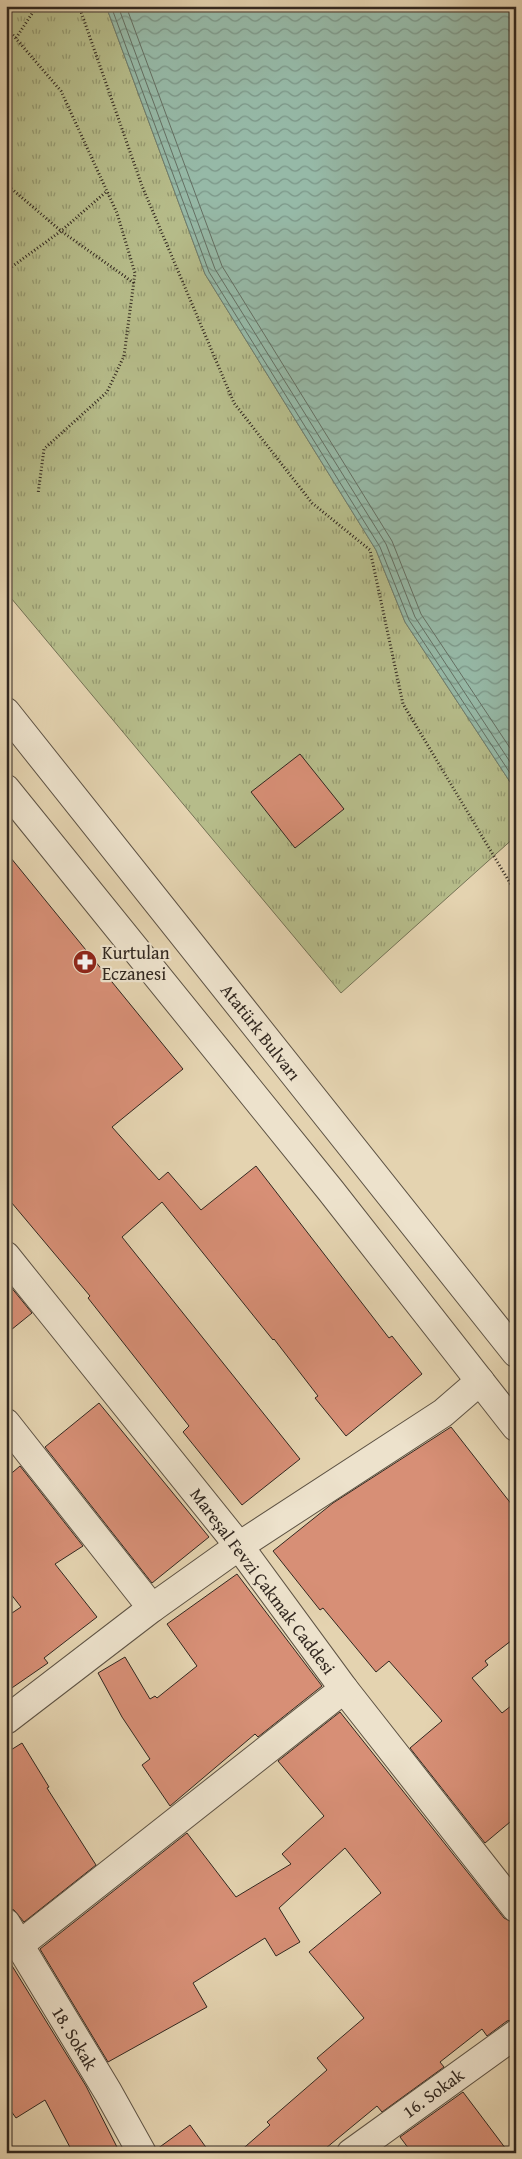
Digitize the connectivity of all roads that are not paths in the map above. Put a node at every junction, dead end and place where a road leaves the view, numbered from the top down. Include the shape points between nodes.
1 (6, 712) edge
2 (11, 806) edge
3 (6, 1256) edge
4 (516, 1353) edge
5 (480, 1381) junction
6 (6, 1423) edge
7 (516, 1427) edge
8 (239, 1546) junction
9 (152, 1608) junction
10 (344, 1689) junction
11 (6, 1720) edge
12 (516, 1908) edge
13 (12, 1935) edge
14 (516, 2034) edge
15 (142, 2153) edge
16 (351, 2153) edge

1 - 4 street, Atatürk Bulvarı
2 - 5 street via 331,1191
3 - 8 street, Mareşal Fevzi Çakmak Caddesi
5 - 7 street
5 - 8 street via 443,1413
6 - 9 street
8 - 9 street
8 - 10 street, Mareşal Fevzi Çakmak Caddesi
9 - 11 street
10 - 12 street, Mareşal Fevzi Çakmak Caddesi
10 - 13 street
13 - 15 street, 18. Sokak
14 - 16 street, 16. Sokak

